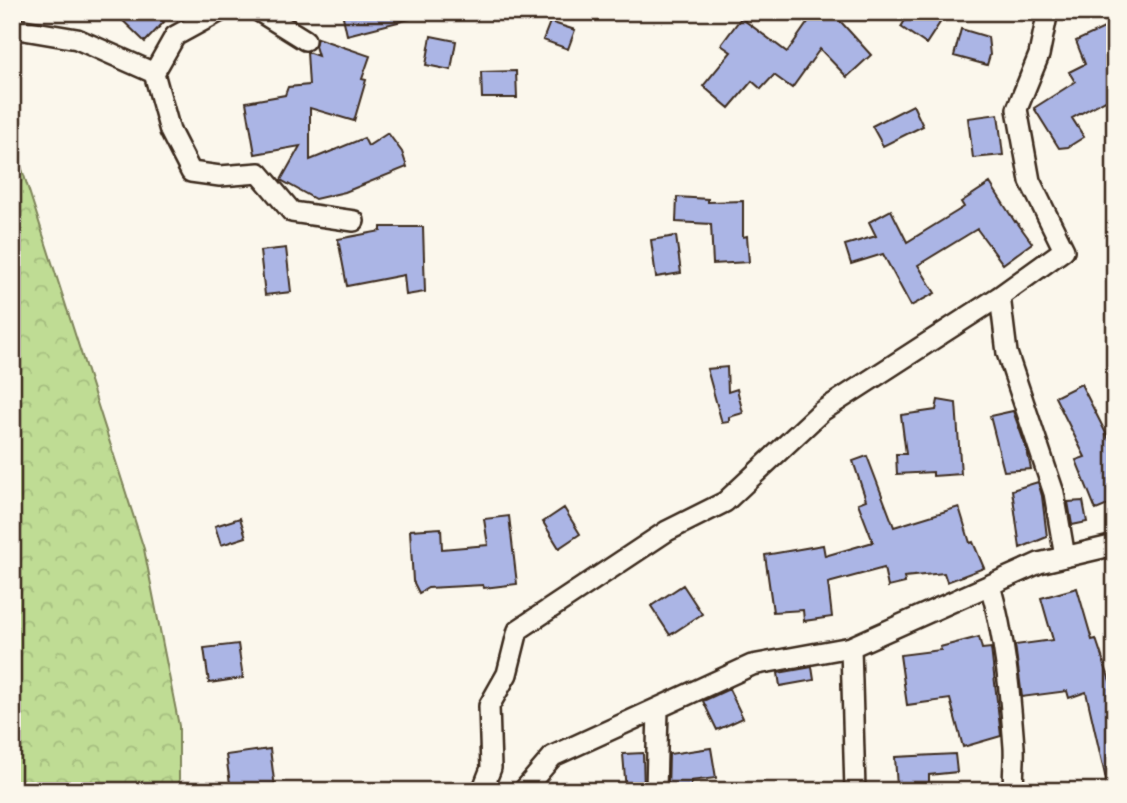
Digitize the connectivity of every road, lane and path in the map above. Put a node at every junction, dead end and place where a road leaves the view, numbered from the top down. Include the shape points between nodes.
1 (219, 12) edge
2 (260, 12) edge
3 (1063, 12) edge
4 (1044, 21) edge
5 (12, 28) edge
6 (304, 40) dead end
7 (154, 73) junction
8 (354, 222) dead end
9 (1000, 296) junction
10 (1115, 544) edge
11 (1065, 556) junction
12 (990, 585) junction
13 (851, 647) junction
14 (658, 708) junction
15 (482, 791) edge
16 (523, 791) edge
17 (656, 791) edge
18 (855, 791) edge
19 (1014, 791) edge

1 - 7 street via 175,36
2 - 6 street
3 - 4 street
4 - 9 street via 1039,55 1017,109 1030,181 1064,250
5 - 7 street via 77,39
7 - 8 street via 170,131 191,172 220,176 259,173 292,212
9 - 11 street via 1006,353 1054,492
9 - 15 street via 822,411 725,502 667,531 518,630 508,674 489,706 491,768
10 - 11 street
11 - 12 street
12 - 13 street
12 - 19 street via 1009,672
13 - 14 street via 752,665
13 - 18 street
14 - 16 street via 553,756
14 - 17 street

